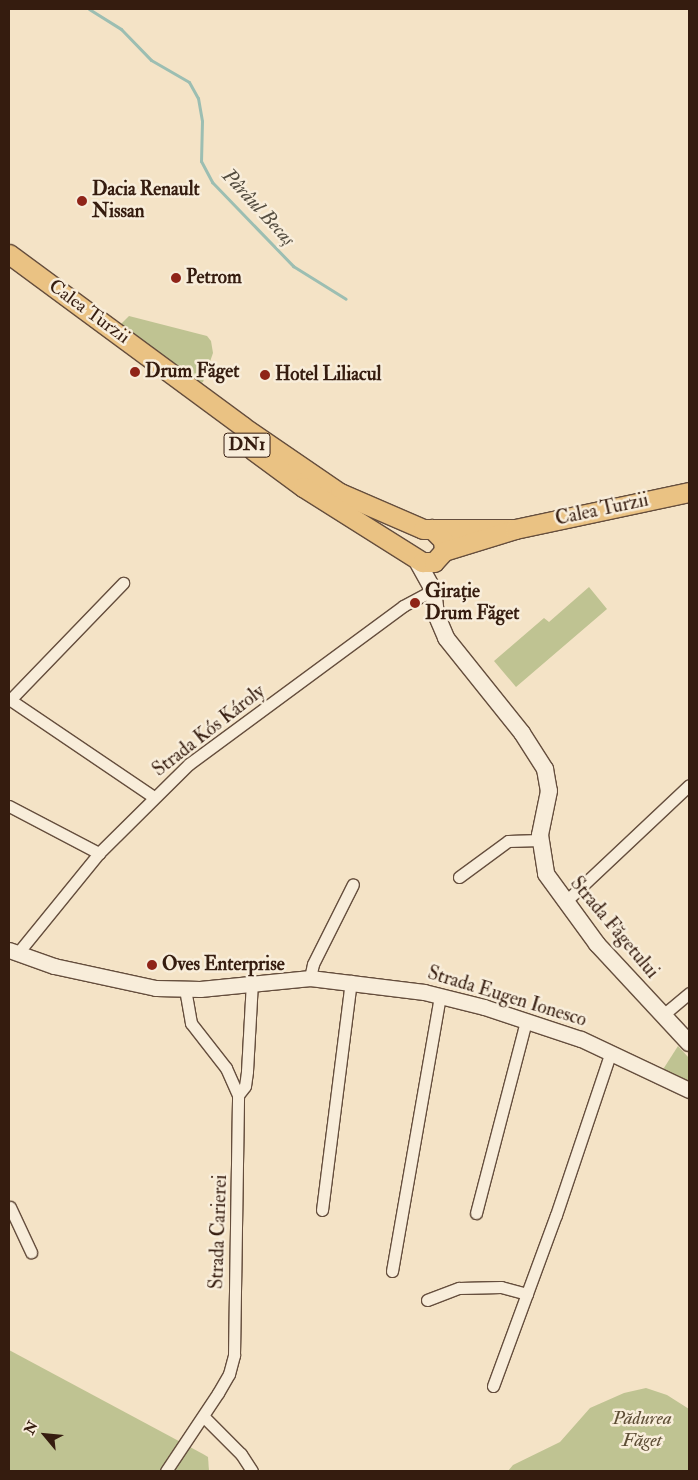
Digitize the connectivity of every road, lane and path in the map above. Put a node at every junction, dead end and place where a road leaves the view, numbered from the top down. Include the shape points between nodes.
1 (9, 254) edge
2 (9, 269) edge
3 (689, 492) edge
4 (427, 529) junction
5 (515, 529) junction
6 (442, 555) junction
7 (414, 557) junction
8 (123, 583) dead end
9 (432, 590) junction
10 (9, 700) edge
11 (689, 785) edge
12 (154, 797) junction
13 (9, 806) edge
14 (540, 840) junction
15 (99, 853) junction
16 (459, 877) dead end
17 (353, 884) dead end
18 (565, 902) junction
19 (13, 952) edge
20 (310, 978) junction
21 (351, 981) junction
22 (252, 982) junction
23 (185, 990) junction
24 (689, 993) edge
25 (440, 996) junction
26 (663, 1015) junction
27 (525, 1024) junction
28 (689, 1043) edge
29 (611, 1052) junction
30 (689, 1090) edge
31 (238, 1096) junction
32 (487, 1144) dead end
33 (9, 1206) edge
34 (322, 1210) dead end
35 (476, 1213) dead end
36 (31, 1252) dead end
37 (392, 1271) dead end
38 (527, 1294) junction
39 (427, 1300) dead end
40 (493, 1386) dead end
41 (204, 1418) junction
42 (166, 1471) edge
43 (252, 1471) edge

1 - 4 main road, Calea Turzii / DN1 via 310,475 373,509
2 - 7 main road, Calea Turzii / DN1 via 303,487
3 - 5 main road, Calea Turzii / DN1
4 - 5 main road, Calea Turzii / DN1
4 - 6 main road via 444,540
4 - 7 main road via 412,536
5 - 6 main road, Calea Turzii / DN1
6 - 7 main road, Calea Turzii / DN1 via 428,563
6 - 9 main road, Strada Făgetului
7 - 9 main road, Strada Făgetului
8 - 10 street
9 - 12 street, Strada Kós Károly via 402,606 188,764
9 - 14 main road, Strada Făgetului via 437,620 446,638 522,733 545,769 549,791
10 - 12 street
11 - 18 street
12 - 15 street, Strada Kós Károly
13 - 15 street
14 - 16 street via 508,842
14 - 18 main road, Strada Făgetului via 546,874
15 - 19 street, Strada Kós Károly
17 - 20 street via 313,964
18 - 26 main road, Strada Făgetului via 597,944
19 - 23 street, Strada Eugen Ionesco via 125,983
20 - 21 street, Strada Eugen Ionesco
20 - 22 street, Strada Eugen Ionesco
21 - 25 street, Strada Eugen Ionesco
21 - 34 street
22 - 23 street, Strada Eugen Ionesco
22 - 31 street via 246,1079
23 - 31 street, Strada Carierei via 191,1023 226,1068
24 - 26 street
25 - 27 street, Strada Eugen Ionesco
25 - 37 street
26 - 28 main road, Strada Făgetului
27 - 29 street, Strada Eugen Ionesco
27 - 32 street via 516,1043
27 - 35 street
29 - 30 street, Strada Eugen Ionesco
29 - 38 street
31 - 41 street, Strada Carierei via 234,1355 230,1374
33 - 36 street
38 - 39 street via 501,1288 469,1287
38 - 40 street
41 - 42 street, Strada Carierei
41 - 43 street via 244,1458

